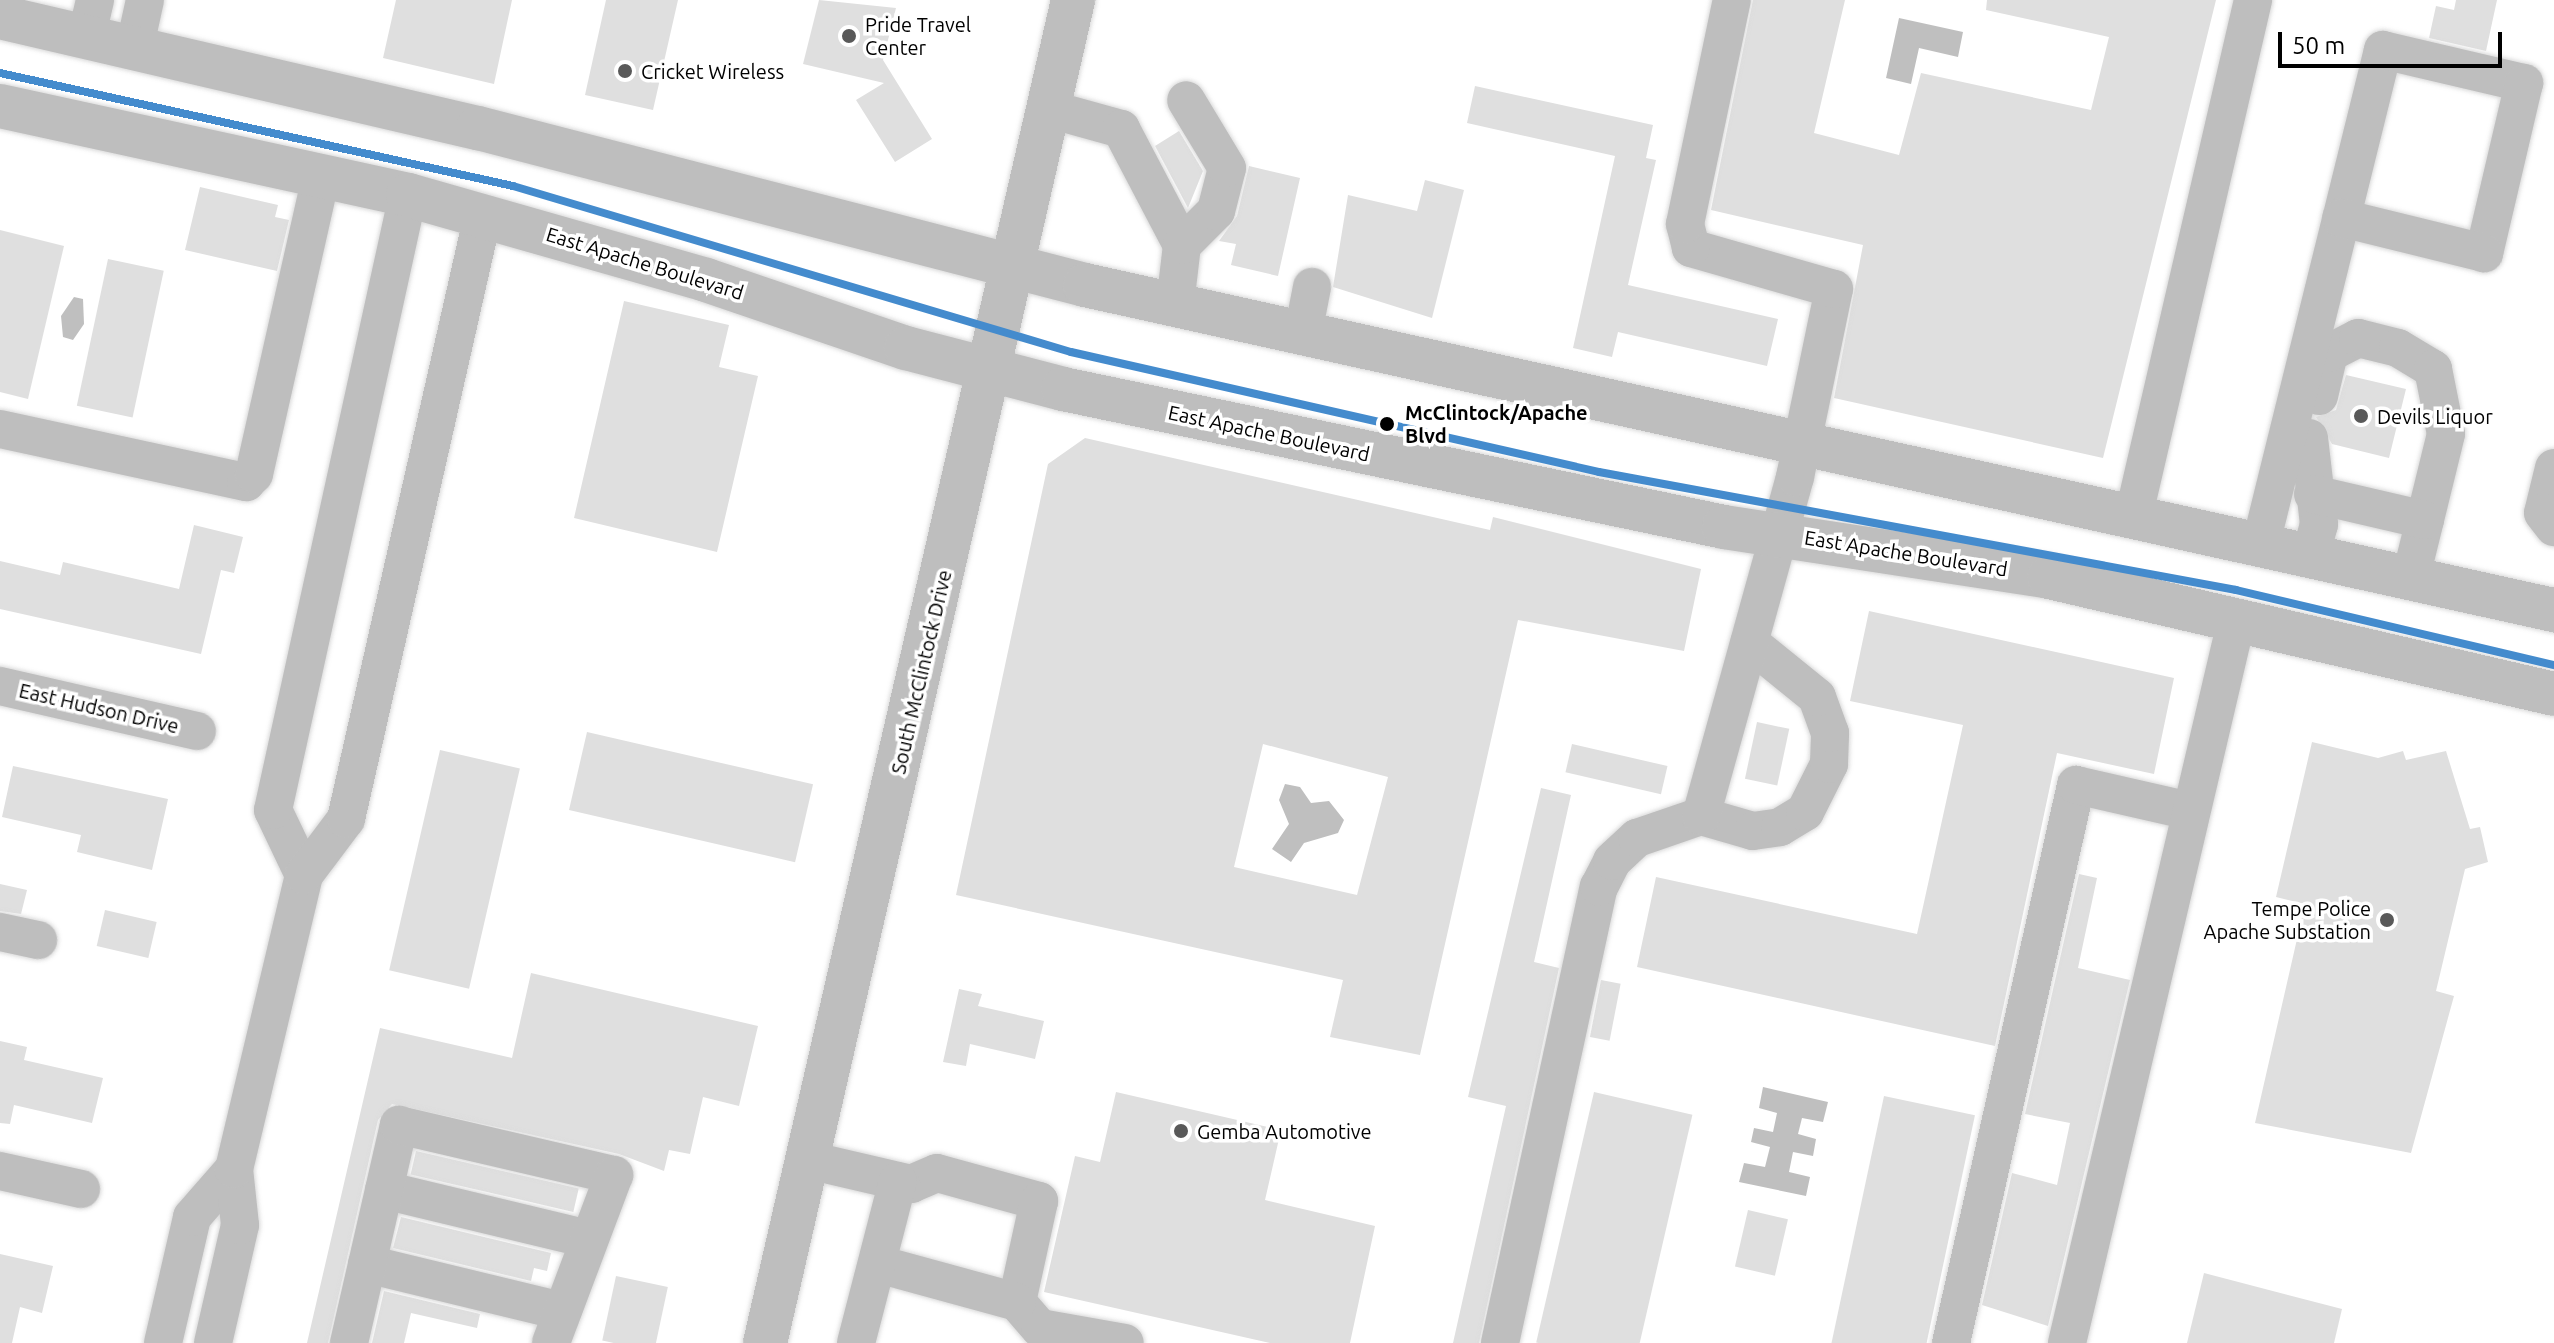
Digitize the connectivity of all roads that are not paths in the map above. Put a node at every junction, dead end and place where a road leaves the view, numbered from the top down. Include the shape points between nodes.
1 (145, 0) edge
2 (1073, 0) edge
3 (1732, 0) edge
4 (2253, 0) edge
5 (4, 12) edge
6 (90, 20) edge
7 (134, 50) junction
8 (1186, 100) dead end
9 (0, 106) edge
10 (1049, 109) junction
11 (321, 176) junction
12 (408, 195) junction
13 (483, 215) junction
14 (2341, 218) junction
15 (1182, 245) junction
16 (1013, 268) junction
17 (1312, 287) dead end
18 (1175, 305) junction
19 (1303, 333) junction
20 (988, 370) junction
21 (0, 429) edge
22 (1802, 441) junction
23 (2554, 468) edge
24 (2313, 494) junction
25 (2134, 514) junction
26 (2425, 520) junction
27 (2554, 527) edge
28 (1779, 533) junction
29 (2261, 543) junction
30 (2311, 554) junction
31 (2411, 577) junction
32 (2554, 610) edge
33 (2237, 618) junction
34 (1749, 642) junction
35 (0, 686) edge
36 (2554, 694) edge
37 (197, 731) dead end
38 (2190, 811) junction
39 (1701, 816) junction
40 (304, 875) junction
41 (0, 932) edge
42 (38, 940) dead end
43 (808, 1160) junction
44 (234, 1169) junction
45 (0, 1171) edge
46 (898, 1181) junction
47 (81, 1189) dead end
48 (384, 1190) junction
49 (588, 1239) junction
50 (367, 1264) junction
51 (878, 1264) junction
52 (1017, 1302) junction
53 (556, 1327) edge
54 (163, 1343) edge
55 (213, 1343) edge
56 (349, 1343) edge
57 (765, 1343) edge
58 (856, 1343) edge
59 (1125, 1343) edge
60 (1500, 1343) edge
61 (1951, 1343) edge
62 (2067, 1343) edge

1 - 7 street
2 - 10 main road, South McClintock Drive
3 - 22 street via 1685,224 1691,248 1722,262 1834,289
4 - 25 street
5 - 6 main road
6 - 7 main road
7 - 16 main road via 478,128
8 - 15 street via 1227,168 1216,211
9 - 11 main road, East Apache Boulevard
10 - 15 street via 1121,129
10 - 16 main road, South McClintock Drive
11 - 12 main road, East Apache Boulevard
11 - 21 street via 254,474 246,482
12 - 13 main road, East Apache Boulevard
12 - 40 street via 273,810
13 - 20 main road, East Apache Boulevard
13 - 40 street via 346,819
14 - 14 street via 2383,50 2524,83 2484,253
14 - 29 street
15 - 18 street
16 - 18 main road
16 - 20 main road, South McClintock Drive
17 - 19 street
18 - 19 main road
19 - 22 main road
20 - 28 main road, East Apache Boulevard via 1562,496
20 - 43 main road, South McClintock Drive
22 - 25 main road
22 - 28 street
23 - 27 street via 2543,513
24 - 26 street
24 - 26 street via 2311,426 2329,353 2358,338 2398,348 2433,369 2446,434
24 - 30 street via 2319,524
25 - 29 main road
26 - 31 street
28 - 33 main road, East Apache Boulevard via 2049,577
28 - 34 street
29 - 30 main road
30 - 31 main road
31 - 32 main road
33 - 36 main road, East Apache Boulevard
33 - 38 street
34 - 39 street
34 - 39 street via 1817,697 1830,733 1829,764 1805,812 1780,827 1753,831
35 - 37 street, East Hudson Drive
38 - 61 street via 2076,785
38 - 62 street
39 - 60 street via 1637,838 1612,861 1599,887
40 - 44 street
41 - 42 street
43 - 46 street
43 - 57 main road, South McClintock Drive
44 - 54 street via 192,1217
44 - 55 street via 240,1225
45 - 47 street
46 - 51 street
46 - 52 street via 911,1184 937,1173 1039,1201
48 - 49 street
48 - 49 street via 399,1125 614,1175
48 - 50 street
49 - 53 street
50 - 53 street
50 - 56 street
51 - 52 street
51 - 58 street
52 - 59 street via 1040,1328

